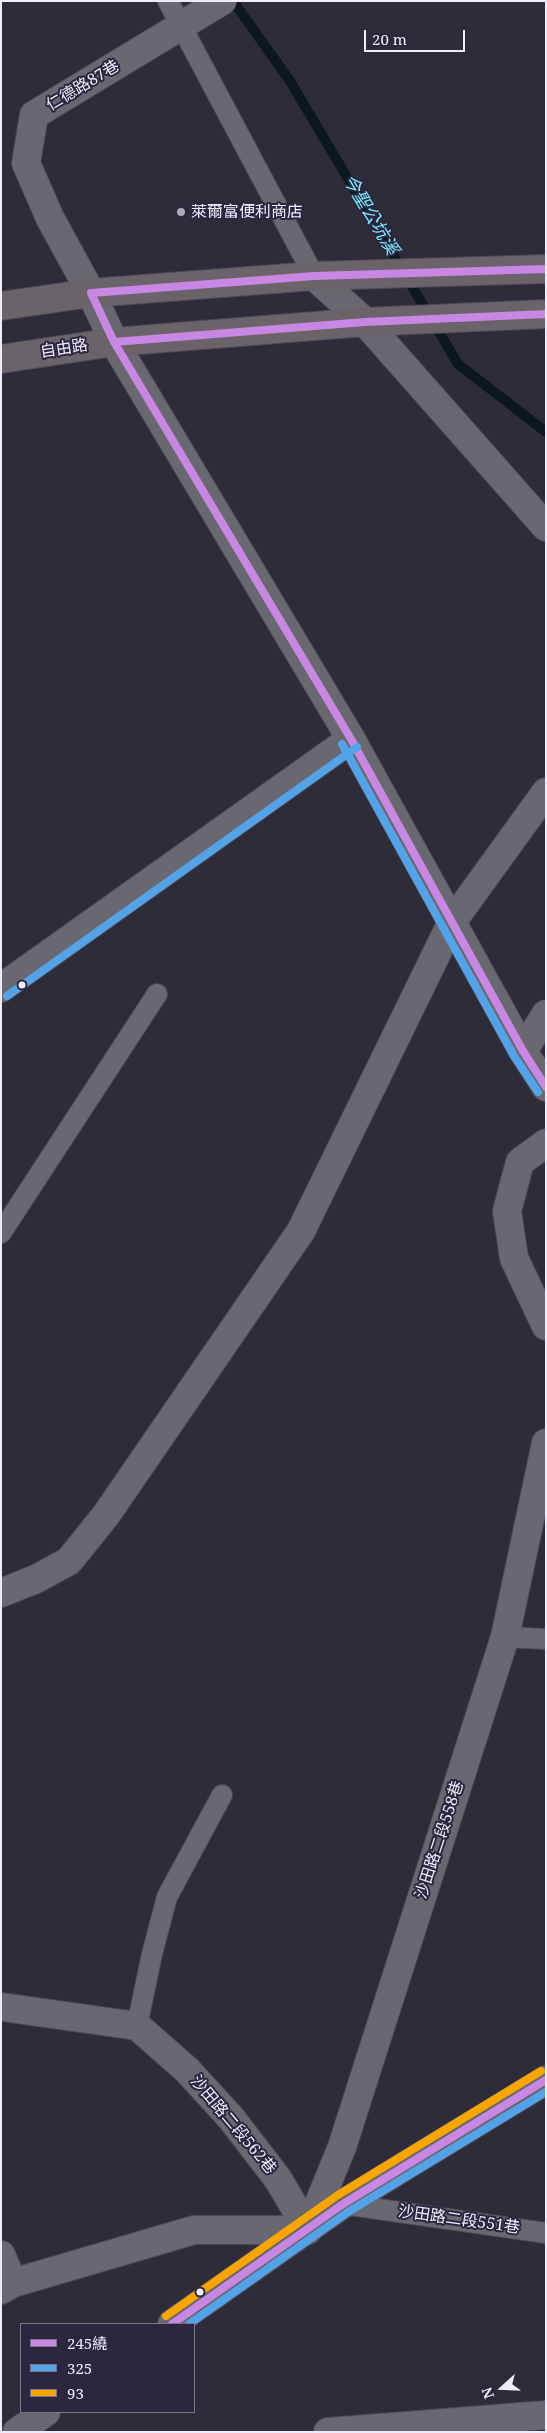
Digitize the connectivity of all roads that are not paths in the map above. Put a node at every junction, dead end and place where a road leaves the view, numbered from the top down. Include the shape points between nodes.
1 (168, 1) edge
2 (222, 1) edge
3 (182, 27) junction
4 (546, 269) edge
5 (314, 276) junction
6 (91, 293) junction
7 (1, 306) edge
8 (546, 314) edge
9 (365, 322) junction
10 (114, 342) junction
11 (1, 359) edge
12 (546, 527) edge
13 (351, 739) junction
14 (546, 792) edge
15 (452, 922) junction
16 (1, 988) edge
17 (157, 994) dead end
18 (546, 1014) edge
19 (523, 1051) junction
20 (546, 1087) edge
21 (546, 1143) edge
22 (1, 1233) edge
23 (546, 1326) edge
24 (546, 1443) edge
25 (1, 1593) edge
26 (504, 1637) junction
27 (546, 1638) edge
28 (222, 1795) dead end
29 (1, 2006) edge
30 (137, 2026) junction
31 (546, 2080) edge
32 (342, 2204) junction
33 (308, 2230) junction
34 (546, 2233) edge
35 (1, 2255) edge
36 (7, 2286) edge
37 (173, 2323) edge
38 (45, 2413) edge
39 (546, 2415) edge
40 (17, 2432) edge
41 (328, 2432) edge

1 - 3 lane
2 - 3 street, 仁德路87巷
3 - 5 lane
3 - 6 street, 仁德路87巷 via 34,116 26,163 50,218
4 - 5 main road
5 - 6 main road
5 - 9 street
6 - 7 main road
6 - 10 street, 仁德路87巷
8 - 9 main road, 自由路
9 - 10 main road, 自由路
9 - 12 street
10 - 11 main road, 自由路
10 - 13 street, 仁德路87巷
13 - 15 street, 仁德路87巷
13 - 16 street
14 - 15 street
15 - 19 street, 仁德路87巷
15 - 25 street via 301,1232 106,1515 69,1561
17 - 22 lane
18 - 19 street
19 - 20 street, 仁德路87巷
21 - 23 street via 520,1162 507,1211 514,1258
24 - 26 street, 沙田路二段558巷
26 - 27 lane
26 - 33 street, 沙田路二段558巷 via 342,2147
28 - 30 lane via 167,1897
29 - 30 street
30 - 33 street, 沙田路二段562巷 via 187,2070 231,2118 278,2179
31 - 32 street
32 - 33 street
32 - 34 lane, 沙田路二段551巷
33 - 36 street via 194,2230
33 - 37 street
35 - 36 street
38 - 40 street
39 - 41 street

